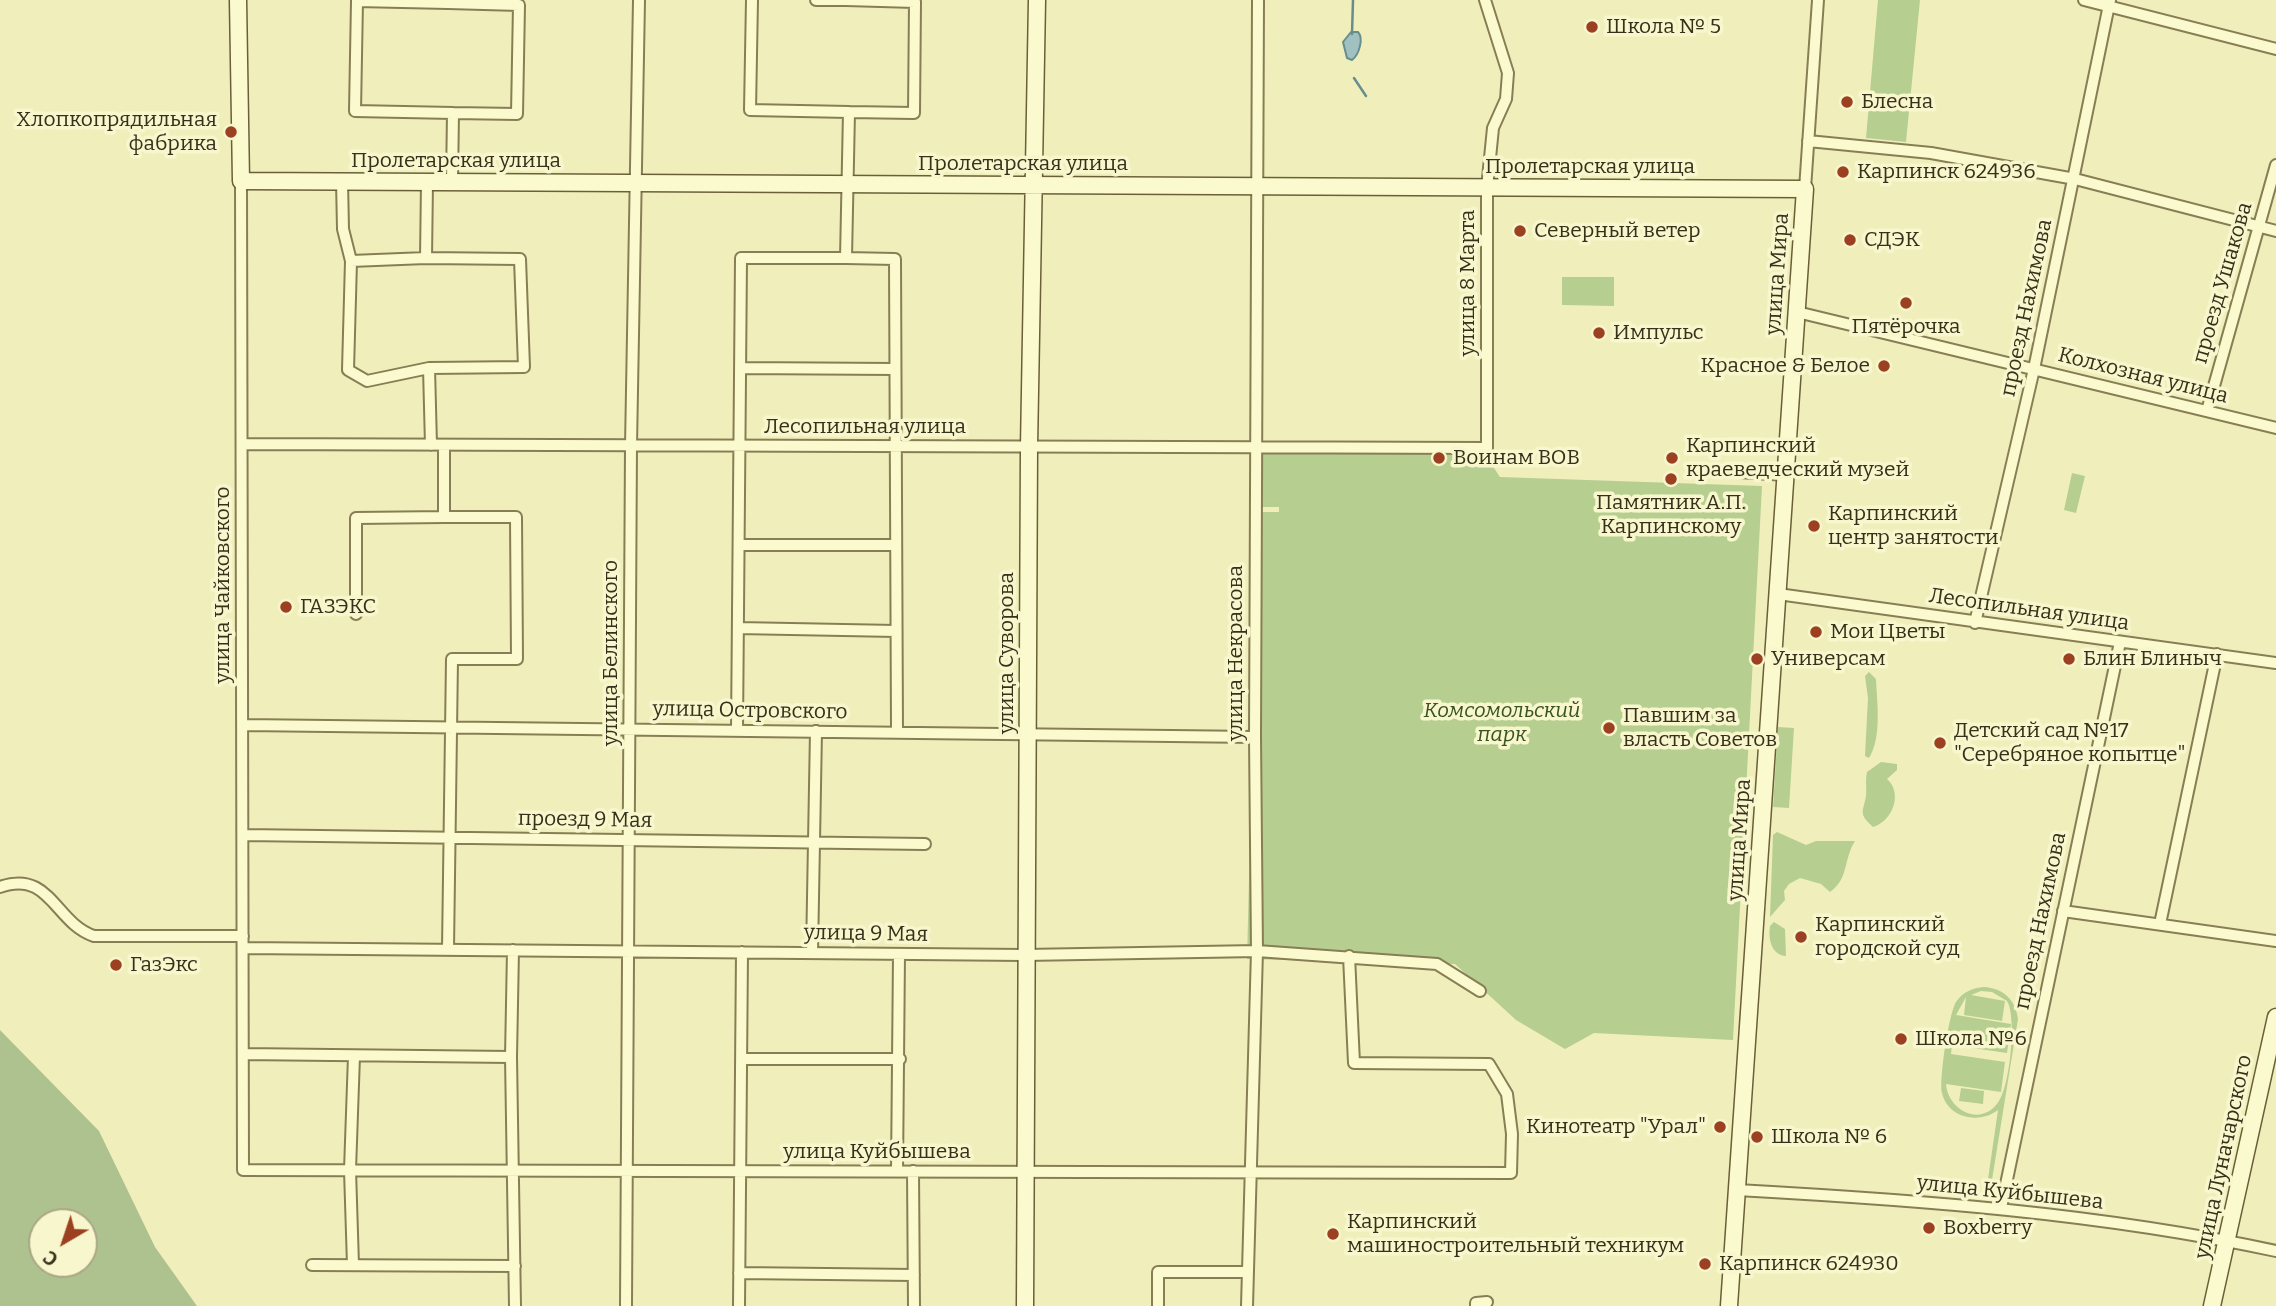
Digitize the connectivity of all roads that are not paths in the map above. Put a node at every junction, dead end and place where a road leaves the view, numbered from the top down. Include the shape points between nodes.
1 (238, 0) edge
2 (639, 0) edge
3 (752, 0) edge
4 (816, 0) edge
5 (846, 0) edge
6 (1037, 0) edge
7 (1258, 0) edge
8 (1485, 0) edge
9 (1818, 0) edge
10 (2084, 0) edge
11 (448, 2) edge
12 (2109, 4) edge
13 (2276, 49) edge
14 (849, 111) junction
15 (453, 113) junction
16 (1808, 141) junction
17 (2276, 165) edge
18 (2075, 179) junction
19 (241, 181) junction
20 (341, 181) junction
21 (428, 182) junction
22 (452, 182) junction
23 (636, 183) junction
24 (846, 185) junction
25 (1034, 185) junction
26 (1258, 186) junction
27 (1487, 188) junction
28 (1805, 190) junction
29 (2259, 226) junction
30 (2276, 231) edge
31 (426, 258) junction
32 (846, 258) junction
33 (351, 261) junction
34 (1797, 312) junction
35 (429, 368) junction
36 (740, 368) junction
37 (895, 369) junction
38 (2034, 369) junction
39 (2207, 411) junction
40 (2276, 428) edge
41 (243, 444) junction
42 (431, 445) junction
43 (444, 445) junction
44 (631, 446) junction
45 (740, 446) junction
46 (895, 447) junction
47 (1029, 447) junction
48 (1256, 447) junction
49 (1487, 448) joint
50 (1739, 472) dead end
51 (1786, 474) junction
52 (444, 517) junction
53 (739, 545) junction
54 (896, 545) junction
55 (1778, 594) junction
56 (356, 614) dead end
57 (1975, 623) junction
58 (738, 628) junction
59 (896, 631) junction
60 (2120, 642) junction
61 (2217, 654) junction
62 (2276, 663) edge
63 (244, 725) junction
64 (452, 726) junction
65 (630, 728) junction
66 (737, 730) junction
67 (816, 731) junction
68 (897, 732) junction
69 (1028, 734) junction
70 (1255, 737) junction
71 (244, 835) junction
72 (449, 838) junction
73 (629, 840) junction
74 (814, 842) junction
75 (925, 844) dead end
76 (0, 887) edge
77 (2063, 911) junction
78 (2160, 924) junction
79 (2276, 941) edge
80 (243, 942) junction
81 (448, 949) junction
82 (513, 950) junction
83 (627, 951) junction
84 (1257, 951) junction
85 (742, 952) junction
86 (812, 953) junction
87 (899, 954) junction
88 (1025, 955) junction
89 (1349, 956) junction
90 (1480, 991) dead end
91 (2276, 1017) edge
92 (243, 1054) junction
93 (354, 1056) junction
94 (511, 1057) junction
95 (742, 1059) junction
96 (900, 1059) junction
97 (243, 1170) joint
98 (350, 1170) junction
99 (513, 1170) junction
100 (626, 1170) junction
101 (738, 1171) junction
102 (897, 1171) junction
103 (913, 1171) junction
104 (1025, 1171) junction
105 (1251, 1172) junction
106 (1737, 1190) junction
107 (2001, 1208) junction
108 (2227, 1241) junction
109 (2276, 1251) edge
110 (312, 1265) dead end
111 (353, 1265) junction
112 (515, 1266) junction
113 (1248, 1272) junction
114 (739, 1273) junction
115 (914, 1275) junction
116 (1487, 1302) dead end
117 (515, 1306) edge
118 (625, 1306) edge
119 (739, 1306) edge
120 (914, 1306) edge
121 (1025, 1306) edge
122 (1158, 1306) edge
123 (1247, 1306) edge
124 (1476, 1306) edge
125 (1729, 1306) edge
126 (2212, 1306) edge

1 - 19 main road, улица Чайковского
2 - 23 street, улица Белинского
3 - 14 street via 750,110
4 - 5 street
5 - 14 street via 915,2 914,113
6 - 25 main road, улица Суворова
7 - 26 street, улица Некрасова
8 - 27 street, улица 8 Марта via 1508,73 1506,99 1493,128
9 - 16 street, улица Мира
10 - 12 street
11 - 15 street via 519,5 517,114
11 - 15 street via 357,1 355,111
12 - 13 street
12 - 18 street, проезд Нахимова
14 - 24 street
15 - 22 street
16 - 18 street via 1919,151
16 - 28 street, улица Мира
17 - 29 street, проезд Ушакова
18 - 29 street
18 - 38 street, проезд Нахимова
19 - 20 main road, Пролетарская улица
19 - 41 street, улица Чайковского
20 - 21 main road, Пролетарская улица
20 - 33 street via 343,229
21 - 22 main road, Пролетарская улица
21 - 31 street
22 - 23 main road, Пролетарская улица
23 - 24 main road, Пролетарская улица
23 - 44 street, улица Белинского
24 - 25 main road, Пролетарская улица
24 - 32 street
25 - 26 main road, Пролетарская улица
25 - 47 main road, улица Суворова
26 - 27 main road, Пролетарская улица
26 - 48 street, улица Некрасова
27 - 28 main road, Пролетарская улица
27 - 49 street, улица 8 Марта
28 - 34 main road, улица Мира
29 - 30 street
29 - 39 street, проезд Ушакова
31 - 33 street
31 - 35 street via 520,259 524,368
32 - 36 street via 740,258
32 - 37 street via 895,259
33 - 35 street via 348,370 367,381
34 - 38 street, Колхозная улица
34 - 51 main road, улица Мира
35 - 42 street
36 - 37 street
36 - 45 street
37 - 46 street
38 - 39 street, Колхозная улица
38 - 57 street, проезд Нахимова
39 - 40 street, Колхозная улица
41 - 42 street, Лесопильная улица
41 - 63 street, улица Чайковского
42 - 43 street, Лесопильная улица
43 - 44 street, Лесопильная улица
43 - 52 street
44 - 45 street, Лесопильная улица
44 - 65 street, улица Белинского
45 - 46 street, Лесопильная улица
45 - 53 street
46 - 47 street, Лесопильная улица
46 - 54 street
47 - 48 street, Лесопильная улица
47 - 69 main road, улица Суворова
48 - 49 street, Лесопильная улица
48 - 70 street, улица Некрасова
50 - 51 street
51 - 55 main road, улица Мира
52 - 56 street via 356,518
52 - 64 street via 516,517 517,659 452,659
53 - 54 street
53 - 58 street
54 - 59 street
55 - 57 street, Лесопильная улица
55 - 106 main road, улица Мира
57 - 60 street, Лесопильная улица
58 - 59 street
58 - 66 street
59 - 68 street
60 - 61 street, Лесопильная улица
60 - 77 street, проезд Нахимова
61 - 62 street, Лесопильная улица
61 - 78 street
63 - 64 street, улица Островского
63 - 71 street, улица Чайковского
64 - 65 street, улица Островского
64 - 72 street
65 - 66 street, улица Островского
65 - 73 street, улица Белинского
66 - 67 street, улица Островского
67 - 68 street, улица Островского
67 - 74 street
68 - 69 street, улица Островского
69 - 70 street, улица Островского
69 - 88 main road, улица Суворова
70 - 84 street, улица Некрасова
71 - 72 street, проезд 9 Мая
71 - 80 street, улица Чайковского
72 - 73 street, проезд 9 Мая
72 - 81 street
73 - 74 street, проезд 9 Мая
73 - 83 street, улица Белинского
74 - 75 street, проезд 9 Мая
74 - 86 street
76 - 80 street, улица 9 Мая via 19,883 43,890 76,927 94,936
77 - 78 street
77 - 107 street, проезд Нахимова
78 - 79 street
80 - 81 street, улица 9 Мая
80 - 92 street, улица Чайковского
81 - 82 street, улица 9 Мая
82 - 83 street, улица 9 Мая
82 - 94 street
83 - 85 street, улица 9 Мая
83 - 100 street, улица Белинского
84 - 88 street, улица 9 Мая
84 - 89 street, улица 9 Мая
84 - 105 street, улица Некрасова
85 - 86 street, улица 9 Мая
85 - 95 street
86 - 87 street, улица 9 Мая
87 - 88 street, улица 9 Мая
87 - 96 street
88 - 104 main road, улица Суворова
89 - 90 street, улица 9 Мая via 1437,964
89 - 105 street, улица Куйбышева via 1354,1063 1489,1065 1507,1094 1511,1173
91 - 108 main road, улица Луначарского
92 - 93 street
92 - 97 street, улица Чайковского
93 - 94 street
93 - 98 street
94 - 99 street
95 - 96 street
95 - 101 street
96 - 102 street
97 - 98 street, улица Куйбышева
98 - 99 street, улица Куйбышева
98 - 111 street
99 - 100 street, улица Куйбышева
99 - 112 street
100 - 101 street, улица Куйбышева
100 - 118 street, улица Белинского
101 - 102 street, улица Куйбышева
101 - 114 street
102 - 103 street, улица Куйбышева
103 - 104 street, улица Куйбышева
103 - 115 street
104 - 105 street, улица Куйбышева
104 - 121 main road, улица Суворова
105 - 113 street, улица Некрасова
106 - 107 street, улица Куйбышева
106 - 125 main road, улица Мира
107 - 108 street, улица Куйбышева
108 - 109 street, улица Куйбышева
108 - 126 main road, улица Луначарского
110 - 111 street
111 - 112 street
112 - 117 street
113 - 122 street via 1158,1272
113 - 123 street, улица Некрасова
114 - 115 street
114 - 119 street
115 - 120 street
116 - 124 street

